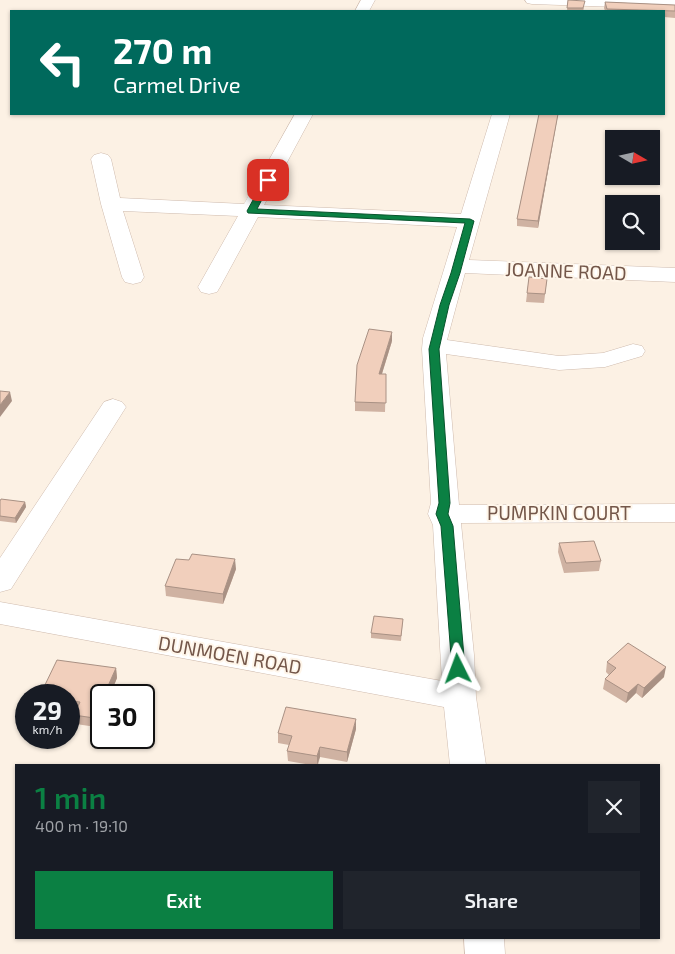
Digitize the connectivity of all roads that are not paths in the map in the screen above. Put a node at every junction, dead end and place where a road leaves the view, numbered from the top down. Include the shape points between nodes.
1 (532, 0) edge
2 (675, 4) edge
3 (303, 115) edge
4 (501, 115) edge
5 (101, 159) dead end
6 (111, 204) junction
7 (251, 211) junction
8 (470, 221) junction
9 (457, 266) junction
10 (675, 275) edge
11 (133, 277) dead end
12 (209, 287) dead end
13 (435, 346) junction
14 (633, 351) dead end
15 (113, 407) dead end
16 (675, 513) edge
17 (442, 514) junction
18 (0, 582) edge
19 (0, 613) edge
20 (459, 697) junction
21 (468, 764) edge
22 (484, 939) edge
23 (485, 954) edge

1 - 2 street
3 - 7 street
4 - 8 street
5 - 6 street
6 - 7 street
6 - 11 street
7 - 8 street
7 - 12 street
8 - 9 street
9 - 10 street, JOANNE ROAD
9 - 13 street
13 - 14 street via 559,363 605,360
13 - 17 street via 445,503
15 - 18 street
16 - 17 street, PUMPKIN COURT
17 - 20 street via 448,535
19 - 20 street, DUNMOEN ROAD
20 - 21 street
22 - 23 street

